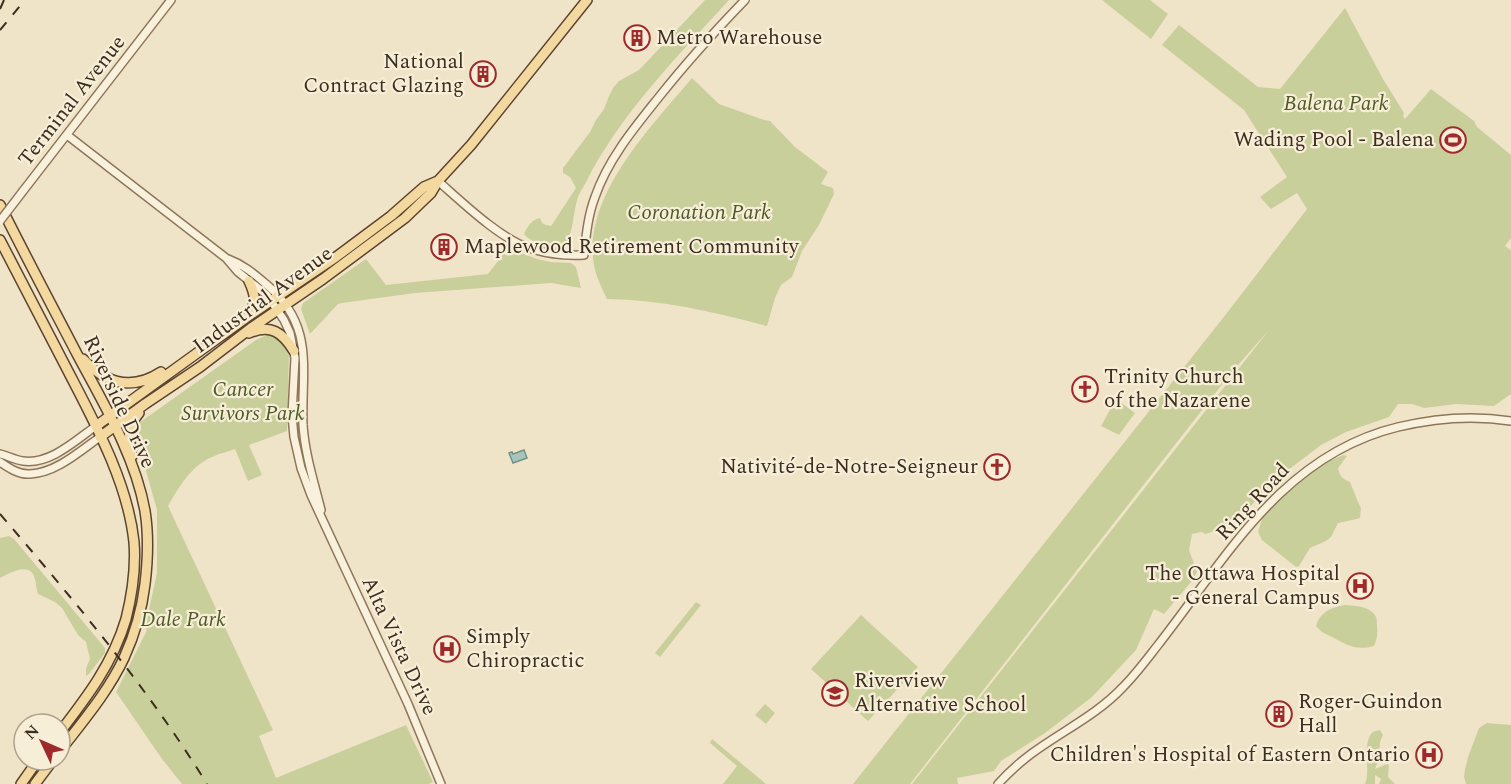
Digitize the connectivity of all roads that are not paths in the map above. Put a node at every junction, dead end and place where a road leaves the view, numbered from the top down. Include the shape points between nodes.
1 (171, 0) edge
2 (588, 0) edge
3 (745, 0) edge
4 (67, 135) junction
5 (438, 181) junction
6 (0, 204) edge
7 (0, 221) edge
8 (0, 240) edge
9 (226, 258) junction
10 (249, 281) junction
11 (275, 298) junction
12 (282, 308) junction
13 (247, 317) junction
14 (234, 341) junction
15 (74, 348) junction
16 (294, 351) junction
17 (186, 360) junction
18 (145, 404) junction
19 (109, 416) junction
20 (1511, 421) edge
21 (96, 426) junction
22 (114, 427) junction
23 (100, 437) junction
24 (0, 454) edge
25 (0, 462) edge
26 (136, 479) junction
27 (325, 524) junction
28 (72, 716) edge
29 (72, 736) edge
30 (1002, 782) edge
31 (441, 784) edge

1 - 4 street, Terminal Avenue
2 - 5 main road, Industrial Avenue
3 - 5 street via 673,80 617,153 594,197 584,255 552,254 512,240
4 - 7 street, Terminal Avenue, bridge
4 - 9 street
5 - 11 main road, Industrial Avenue via 424,187 359,240
5 - 12 main road, Industrial Avenue via 405,218
6 - 15 main road, Riverside Drive
8 - 21 main road, Riverside Drive
9 - 10 street
9 - 11 street via 243,265
10 - 11 street
10 - 13 main road via 255,298
11 - 12 street, Alta Vista Drive
11 - 13 main road, Industrial Avenue
12 - 14 main road, Industrial Avenue
12 - 16 street, Alta Vista Drive
12 - 27 street, Alta Vista Drive via 296,322 302,344 305,441
13 - 17 main road, Industrial Avenue
14 - 16 main road via 267,329 284,336
14 - 18 main road, Industrial Avenue
15 - 17 main road via 100,374 123,382 148,380
15 - 19 main road, Riverside Drive
16 - 27 street, Alta Vista Drive via 294,437 301,468
17 - 19 main road, Industrial Avenue
18 - 22 main road, Industrial Avenue
18 - 26 main road via 130,425
19 - 21 main road, Industrial Avenue
19 - 22 main road, Riverside Drive
20 - 30 street, Ring Road via 1463,418 1399,426 1349,444 1310,467 1252,522 1124,687 1031,754
21 - 23 main road, Riverside Drive
21 - 24 street via 44,458 29,462
22 - 23 main road, Industrial Avenue
22 - 26 main road, Riverside Drive
23 - 25 street via 41,472 24,473
23 - 28 main road, Riverside Drive via 129,513 135,551 133,583 125,621 111,658
26 - 29 main road, Riverside Drive via 144,510 148,557 136,625 109,685
27 - 31 street, Alta Vista Drive

